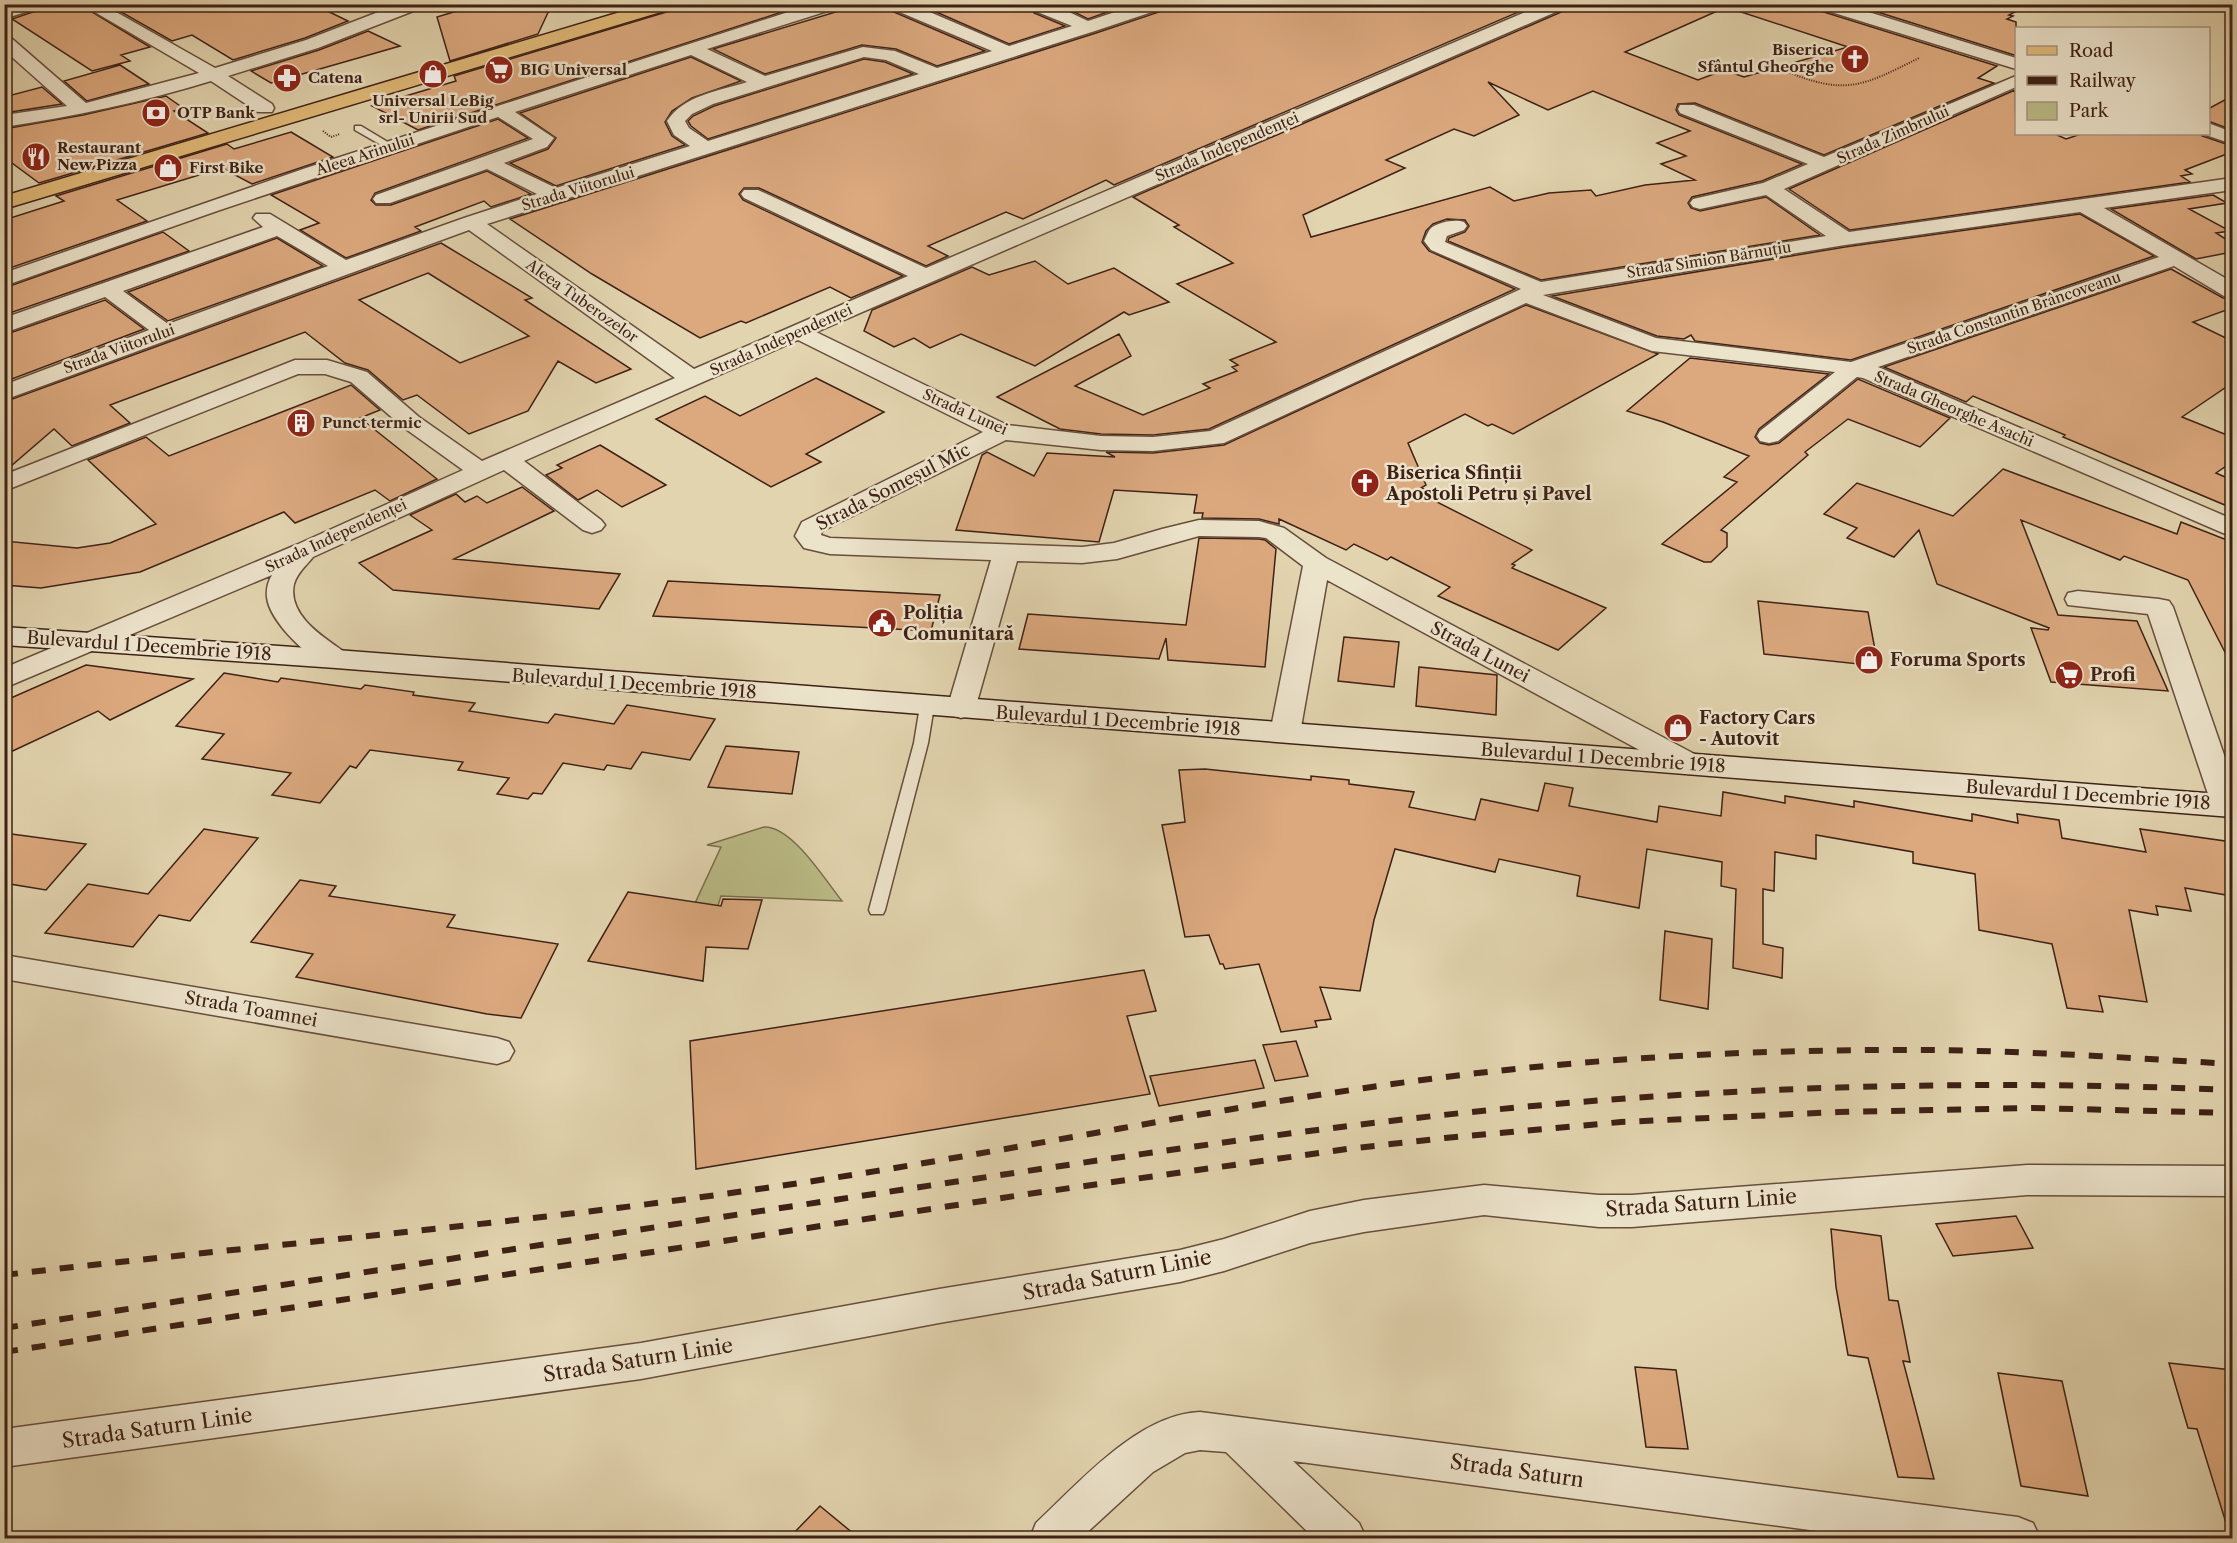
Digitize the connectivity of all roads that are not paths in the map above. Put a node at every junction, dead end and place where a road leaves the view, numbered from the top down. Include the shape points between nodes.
1 (32, 4) edge
2 (415, 4) edge
3 (621, 4) edge
4 (668, 4) edge
5 (896, 4) edge
6 (1044, 4) edge
7 (1158, 4) edge
8 (1559, 4) edge
9 (1824, 4) edge
10 (99, 6) edge
11 (816, 6) edge
12 (4, 14) edge
13 (1089, 27) junction
14 (4, 41) edge
15 (693, 49) junction
16 (1010, 52) junction
17 (2015, 64) edge
18 (213, 74) junction
19 (937, 75) junction
20 (2015, 81) edge
21 (762, 82) junction
22 (265, 108) junction
23 (82, 109) junction
24 (1687, 109) dead end
25 (501, 111) junction
26 (4, 121) edge
27 (358, 128) dead end
28 (2210, 130) edge
29 (2232, 138) edge
30 (391, 147) junction
31 (707, 149) junction
32 (488, 162) junction
33 (1825, 164) junction
34 (4, 183) edge
35 (2232, 184) edge
36 (1769, 188) junction
37 (751, 194) dead end
38 (556, 196) junction
39 (383, 199) dead end
40 (232, 200) junction
41 (4, 202) edge
42 (1700, 203) dead end
43 (2085, 206) junction
44 (471, 222) junction
45 (1457, 226) dead end
46 (279, 228) junction
47 (1845, 239) junction
48 (2175, 259) junction
49 (345, 267) junction
50 (926, 276) junction
51 (4, 280) edge
52 (107, 289) junction
53 (2232, 291) edge
54 (1533, 292) junction
55 (4, 326) edge
56 (165, 332) junction
57 (800, 333) junction
58 (1854, 368) junction
59 (692, 379) junction
60 (4, 393) edge
61 (1002, 432) junction
62 (1769, 436) dead end
63 (1215, 438) joint
64 (506, 460) junction
65 (480, 471) junction
66 (4, 484) edge
67 (592, 525) dead end
68 (2232, 528) edge
69 (305, 551) junction
70 (1006, 552) junction
71 (1317, 564) junction
72 (2078, 599) dead end
73 (4, 636) edge
74 (90, 642) junction
75 (336, 659) junction
76 (4, 679) edge
77 (927, 706) junction
78 (961, 709) junction
79 (1285, 733) junction
80 (1689, 764) junction
81 (2230, 806) edge
82 (877, 910) dead end
83 (4, 968) edge
84 (496, 1051) dead end
85 (2232, 1181) edge
86 (1236, 1434) junction
87 (4, 1448) edge
88 (1051, 1539) edge
89 (1344, 1539) edge
90 (2018, 1539) edge

1 - 12 street
2 - 18 street via 312,44
3 - 22 main road
4 - 41 main road
5 - 16 street
6 - 13 street via 1041,7 1047,11
7 - 13 street, Strada Viitorului
8 - 50 street, Strada Independenței
9 - 17 street
10 - 18 street
11 - 15 street, Aleea Arinului
13 - 16 street, Strada Viitorului
14 - 23 street
15 - 21 street
15 - 25 street, Aleea Arinului
16 - 19 street, Strada Viitorului
18 - 22 street
18 - 23 street
19 - 21 street via 888,55 862,52
19 - 31 street, Strada Viitorului
20 - 33 street, Strada Zimbrului
21 - 31 street via 685,110 676,121 681,131
22 - 34 main road
23 - 26 street
24 - 33 street
25 - 30 street, Aleea Arinului
25 - 32 street via 545,138
27 - 30 lane
28 - 29 street
30 - 40 street, Aleea Arinului
31 - 38 street, Strada Viitorului
32 - 38 street
32 - 39 street
33 - 36 street, Strada Zimbrului
35 - 43 street, Strada Simion Bărnuțiu
36 - 42 street, Strada Zimbrului
36 - 47 street
37 - 50 street
38 - 44 street, Strada Viitorului
40 - 46 street
40 - 51 street, Aleea Arinului
43 - 47 street, Strada Simion Bărnuțiu
43 - 48 street
44 - 49 street, Strada Viitorului
44 - 59 street, Aleea Tuberozelor
45 - 54 street, Strada Gheorghe Asachi via 1439,232 1434,241 1438,246
46 - 49 street
46 - 52 street
47 - 54 street, Strada Simion Bărnuțiu
48 - 53 street
48 - 58 street, Strada Constantin Brâncoveanu
49 - 56 street, Strada Viitorului
50 - 57 street, Strada Independenței
52 - 55 street
52 - 56 street
54 - 58 street, Strada Gheorghe Asachi via 1652,344
54 - 63 street, Strada Simion Bărnuțiu
56 - 60 street, Strada Viitorului
57 - 59 street, Strada Independenței
57 - 61 street, Strada Lunei
58 - 62 street
58 - 68 street, Strada Gheorghe Asachi via 1890,379
59 - 64 street, Strada Independenței
61 - 63 street, Strada Lunei via 1112,443
61 - 70 street, Strada Someșul Mic via 811,527 808,536 813,542 830,546
64 - 65 street, Strada Independenței
64 - 67 street
65 - 66 street via 411,422 359,377 327,367 295,367
65 - 69 street, Strada Independenței
69 - 74 street, Strada Independenței
69 - 75 street via 283,574 280,602 297,629
70 - 71 street, Strada Lunei via 1082,555 1117,551 1199,528 1259,529 1275,533
70 - 78 street
71 - 79 street
71 - 80 street, Strada Lunei
72 - 81 street via 2159,607
73 - 74 main road, Bulevardul 1 Decembrie 1918
74 - 75 main road, Bulevardul 1 Decembrie 1918
74 - 76 street, Strada Independenței
75 - 77 main road, Bulevardul 1 Decembrie 1918
77 - 78 main road, Bulevardul 1 Decembrie 1918
77 - 82 lane
78 - 79 main road, Bulevardul 1 Decembrie 1918
79 - 80 main road, Bulevardul 1 Decembrie 1918
80 - 81 main road, Bulevardul 1 Decembrie 1918
83 - 84 street, Strada Toamnei
85 - 87 street, Strada Saturn Linie via 2027,1180 1632,1211 1484,1200 1453,1203 1310,1227 1180,1266 640,1361
86 - 88 street, Strada Saturn via 1193,1431 1144,1453
86 - 89 street
86 - 90 street, Strada Saturn

